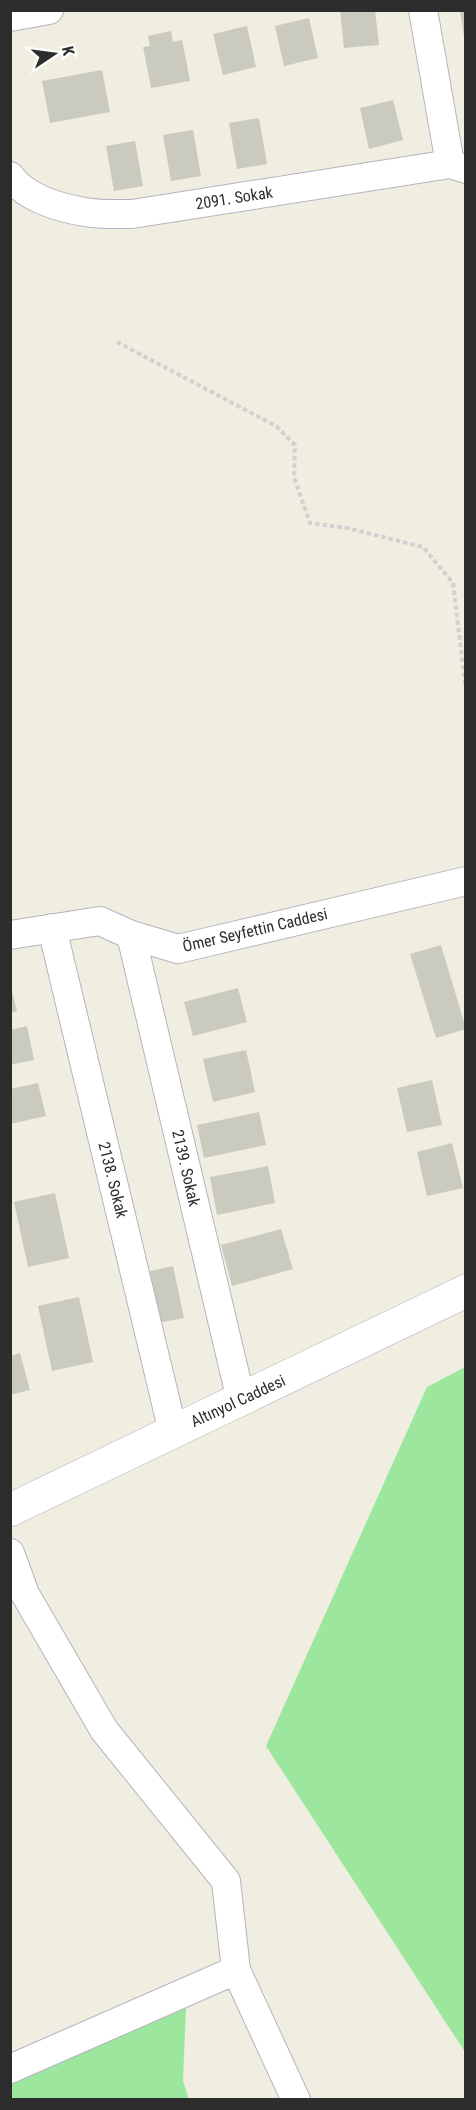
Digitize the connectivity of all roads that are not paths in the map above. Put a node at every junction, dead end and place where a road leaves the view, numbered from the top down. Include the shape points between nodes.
1 (49, 10) edge
2 (423, 10) edge
3 (10, 17) edge
4 (458, 167) edge
5 (10, 176) edge
6 (465, 881) edge
7 (52, 928) junction
8 (10, 935) edge
9 (132, 935) junction
10 (465, 1291) edge
11 (241, 1400) junction
12 (173, 1431) junction
13 (10, 1510) edge
14 (10, 1553) edge
15 (236, 1970) junction
16 (10, 2069) edge
17 (296, 2100) edge

1 - 3 street
2 - 4 street
4 - 5 street, 2091. Sokak via 132,214 85,212 46,202 16,185
6 - 9 street, Ömer Seyfettin Caddesi via 178,949
7 - 8 street, Ömer Seyfettin Caddesi
7 - 9 street, Ömer Seyfettin Caddesi via 100,921
7 - 12 street, 2138. Sokak
9 - 11 street, 2139. Sokak
10 - 11 main road, Altınyol Caddesi
11 - 12 main road, Altınyol Caddesi
12 - 13 main road, Altınyol Caddesi
14 - 15 street via 25,1594 104,1730 226,1881
15 - 16 street
15 - 17 street

